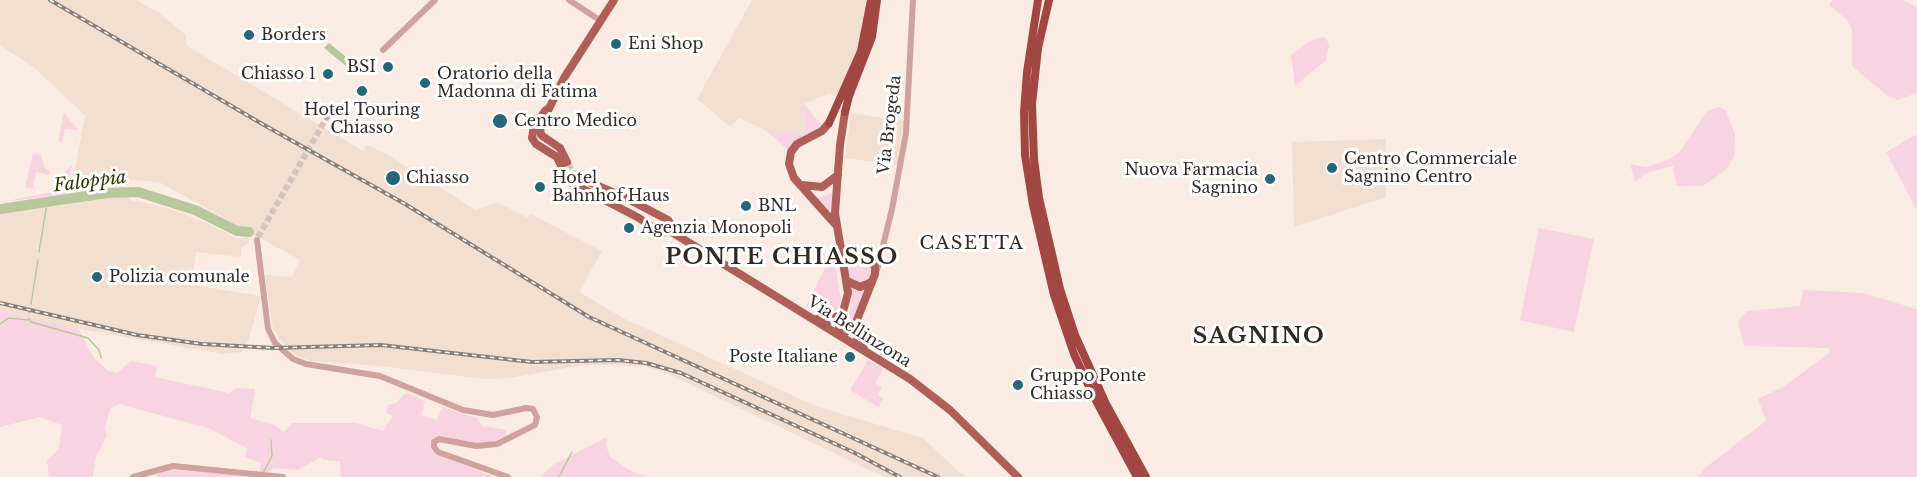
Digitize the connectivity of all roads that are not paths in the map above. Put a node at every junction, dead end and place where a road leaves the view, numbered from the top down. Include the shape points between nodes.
1 (435, 0) edge
2 (569, 0) edge
3 (614, 0) edge
4 (871, 0) edge
5 (877, 0) edge
6 (1038, 0) edge
7 (1049, 0) edge
8 (912, 1) edge
9 (601, 21) junction
10 (383, 50) dead end
11 (333, 107) dead end
12 (546, 110) junction
13 (845, 112) joint
14 (327, 117) tunnel mouth
15 (539, 120) junction
16 (829, 123) joint
17 (564, 163) junction
18 (838, 175) junction
19 (589, 182) tunnel mouth
20 (800, 184) junction
21 (663, 220) junction
22 (837, 227) junction
23 (658, 229) junction
24 (670, 231) junction
25 (257, 240) tunnel mouth
26 (1045, 240) junction
27 (842, 249) junction
28 (881, 252) junction
29 (866, 257) junction
30 (845, 268) junction
31 (874, 278) junction
32 (847, 281) junction
33 (843, 313) junction
34 (811, 318) junction
35 (855, 325) junction
36 (837, 334) junction
37 (865, 351) junction
38 (268, 476) edge
39 (133, 477) edge
40 (283, 477) edge
41 (508, 477) edge
42 (1018, 477) edge
43 (1137, 477) edge
44 (1146, 477) edge

1 - 10 street
2 - 9 street
3 - 9 main road
4 - 16 highway via 861,51
5 - 13 highway via 872,37
6 - 26 highway via 1024,121 1028,177
7 - 26 highway via 1036,63 1032,110
8 - 28 street, Via Brogeda via 906,133
9 - 12 main road
11 - 14 street
12 - 15 main road
12 - 17 main road via 540,133 558,146
13 - 18 main road
15 - 17 main road via 536,137
15 - 17 main road via 532,140
16 - 20 main road via 822,131 800,141 791,152 790,170
17 - 23 main road, Via Bellinzona via 568,181
18 - 20 main road via 822,187
18 - 22 main road
19 - 21 main road, Via Bellinzona
20 - 22 main road
21 - 23 main road
21 - 24 main road, Via Bellinzona via 671,223
22 - 27 main road
23 - 24 main road, Via Bellinzona via 663,234
24 - 34 main road, Via Bellinzona
25 - 41 street via 268,329 275,343 293,359 387,378 463,410 493,415 533,409 535,425 497,444 476,446 441,439 434,442 438,452
26 - 43 highway via 1057,302 1074,354
26 - 44 highway via 1081,350
27 - 29 main road
27 - 30 main road
28 - 29 street via 877,257
28 - 31 street, Via Brogeda
29 - 30 main road via 853,259
29 - 31 main road via 875,267
30 - 32 main road
31 - 32 main road via 860,287
31 - 35 main road
32 - 33 main road via 848,300
33 - 34 main road via 829,321
33 - 36 main road
34 - 36 main road, Via Bellinzona
35 - 36 main road
35 - 37 main road
36 - 37 main road, Via Bellinzona
37 - 42 main road, Via Bellinzona via 950,410
38 - 39 street via 174,466
38 - 40 street

